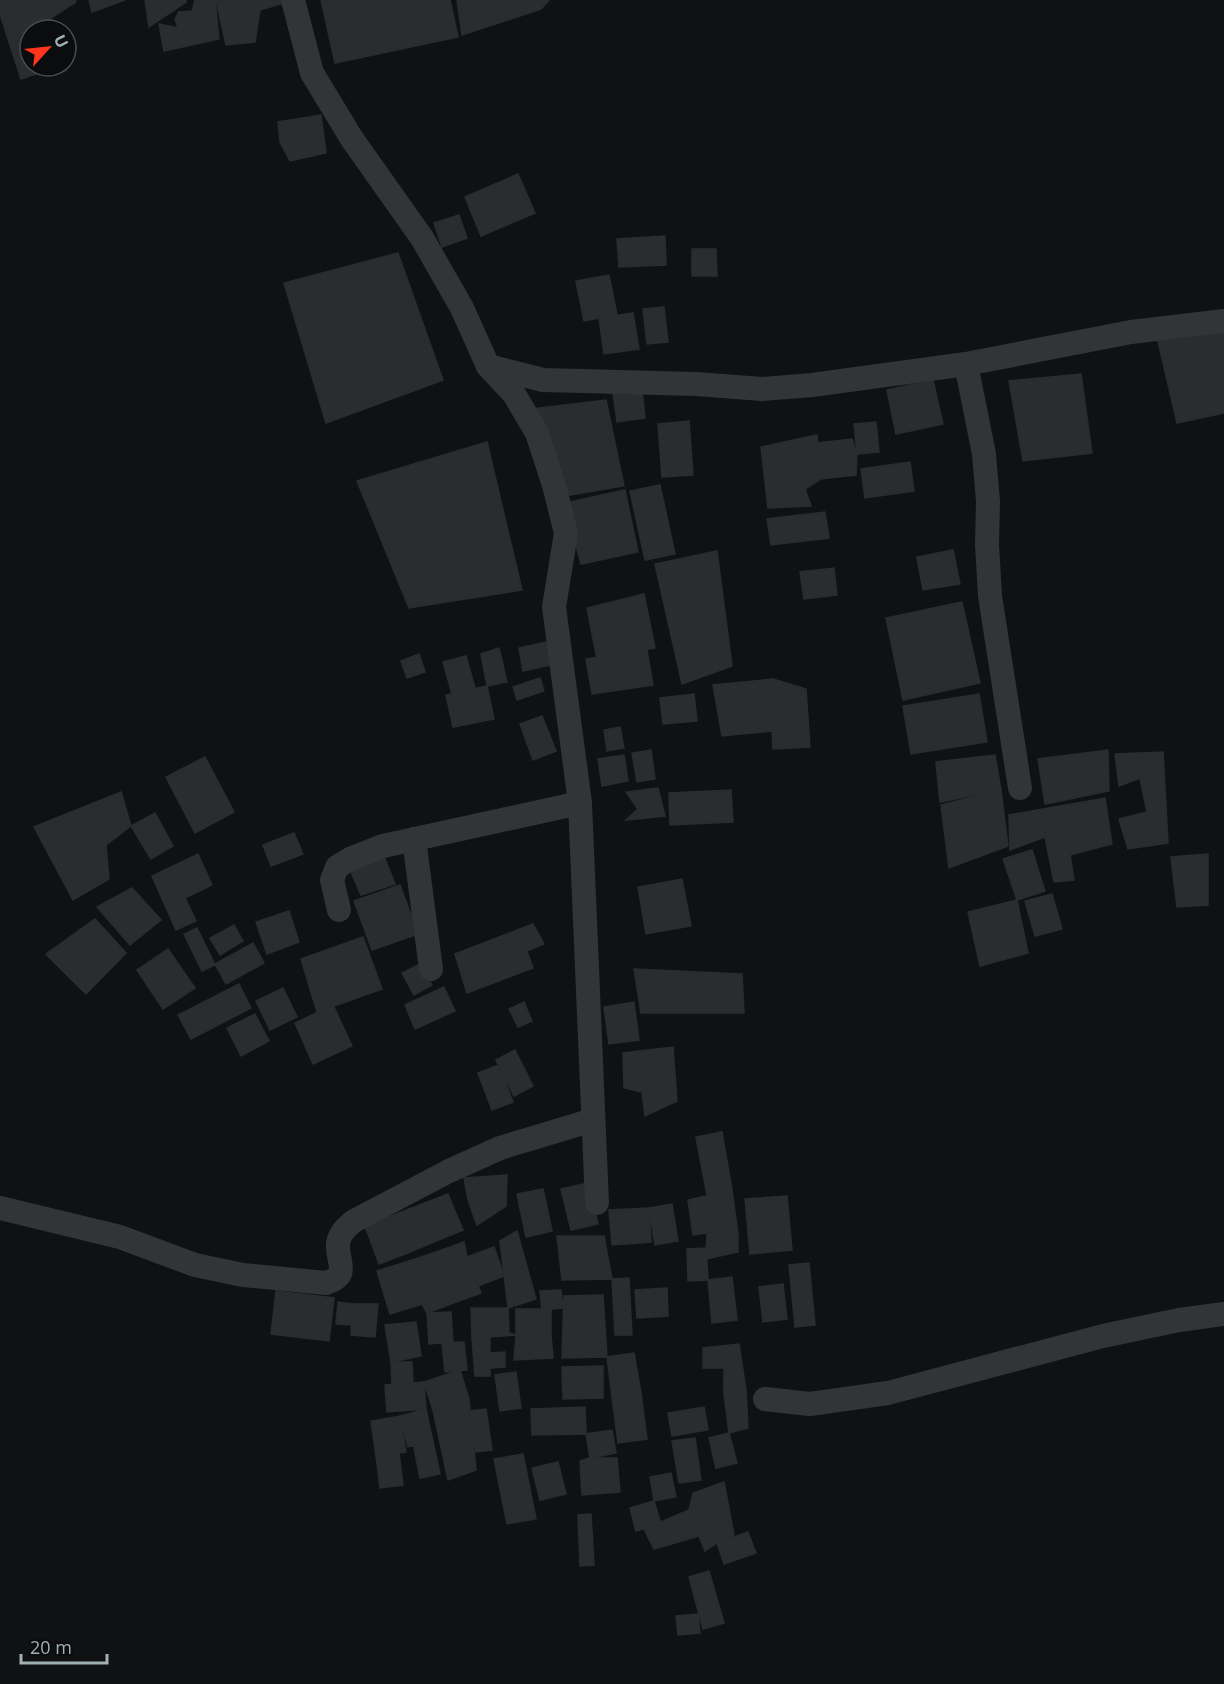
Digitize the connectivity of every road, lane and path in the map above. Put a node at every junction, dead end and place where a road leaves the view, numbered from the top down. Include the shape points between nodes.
1 (293, 0) edge
2 (1224, 321) edge
3 (966, 364) junction
4 (488, 366) junction
5 (1020, 788) dead end
6 (580, 803) junction
7 (414, 839) junction
8 (339, 910) dead end
9 (431, 969) dead end
10 (593, 1120) junction
11 (597, 1203) dead end
12 (0, 1208) edge
13 (1224, 1314) edge
14 (765, 1399) dead end

1 - 4 street via 312,73 352,139 422,238 462,308
2 - 3 street via 1131,332
3 - 4 street via 762,389 543,380
3 - 5 street via 984,454 990,596
4 - 6 street via 514,394 537,433 566,533 554,607
6 - 7 street
6 - 10 street
7 - 8 street via 383,846 337,867 332,880
7 - 9 street
10 - 11 street
10 - 12 street via 500,1148 354,1221 338,1244 339,1276 326,1283 205,1267 120,1238
13 - 14 street via 1103,1336 888,1393 810,1404

